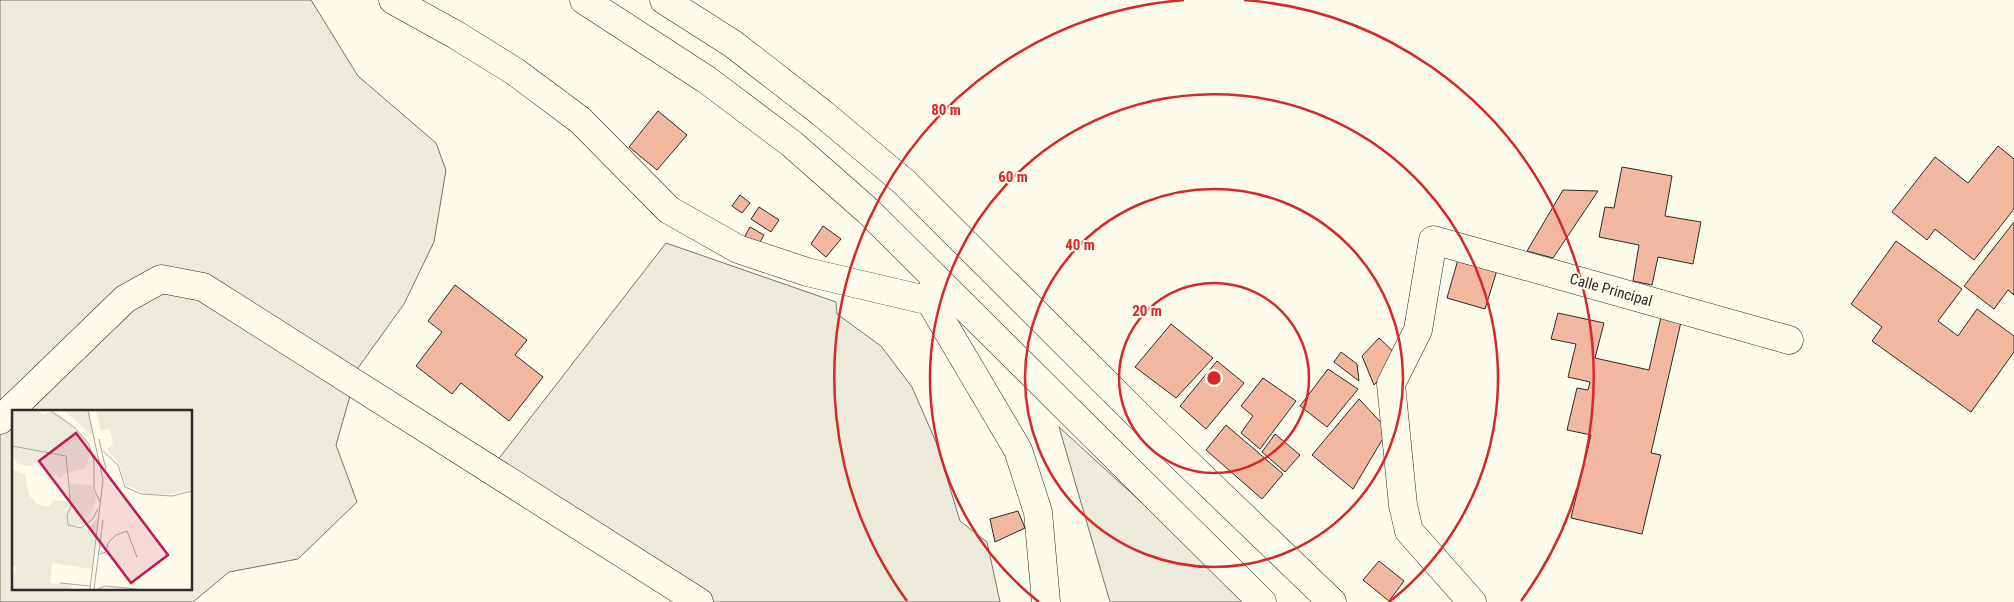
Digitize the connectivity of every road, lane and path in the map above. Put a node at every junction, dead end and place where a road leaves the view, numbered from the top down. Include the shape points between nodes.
1 (393, 0) edge
2 (584, 0) edge
3 (664, 0) edge
4 (932, 289) junction
5 (1789, 340) dead end
6 (0, 420) edge
7 (699, 602) edge
8 (1046, 602) edge
9 (1262, 602) edge
10 (1332, 602) edge
11 (1472, 602) edge

1 - 4 main road via 514,71 580,120 669,210 738,249 807,272
2 - 4 main road via 707,80 792,144 868,211
3 - 10 main road via 732,44 822,112 904,182 1153,430
4 - 8 main road via 1018,450 1038,512
4 - 9 main road
5 - 11 main road, Calle Principal via 1433,240 1418,330 1390,384 1403,505 1410,530
6 - 7 main road via 126,299 161,280 203,287

